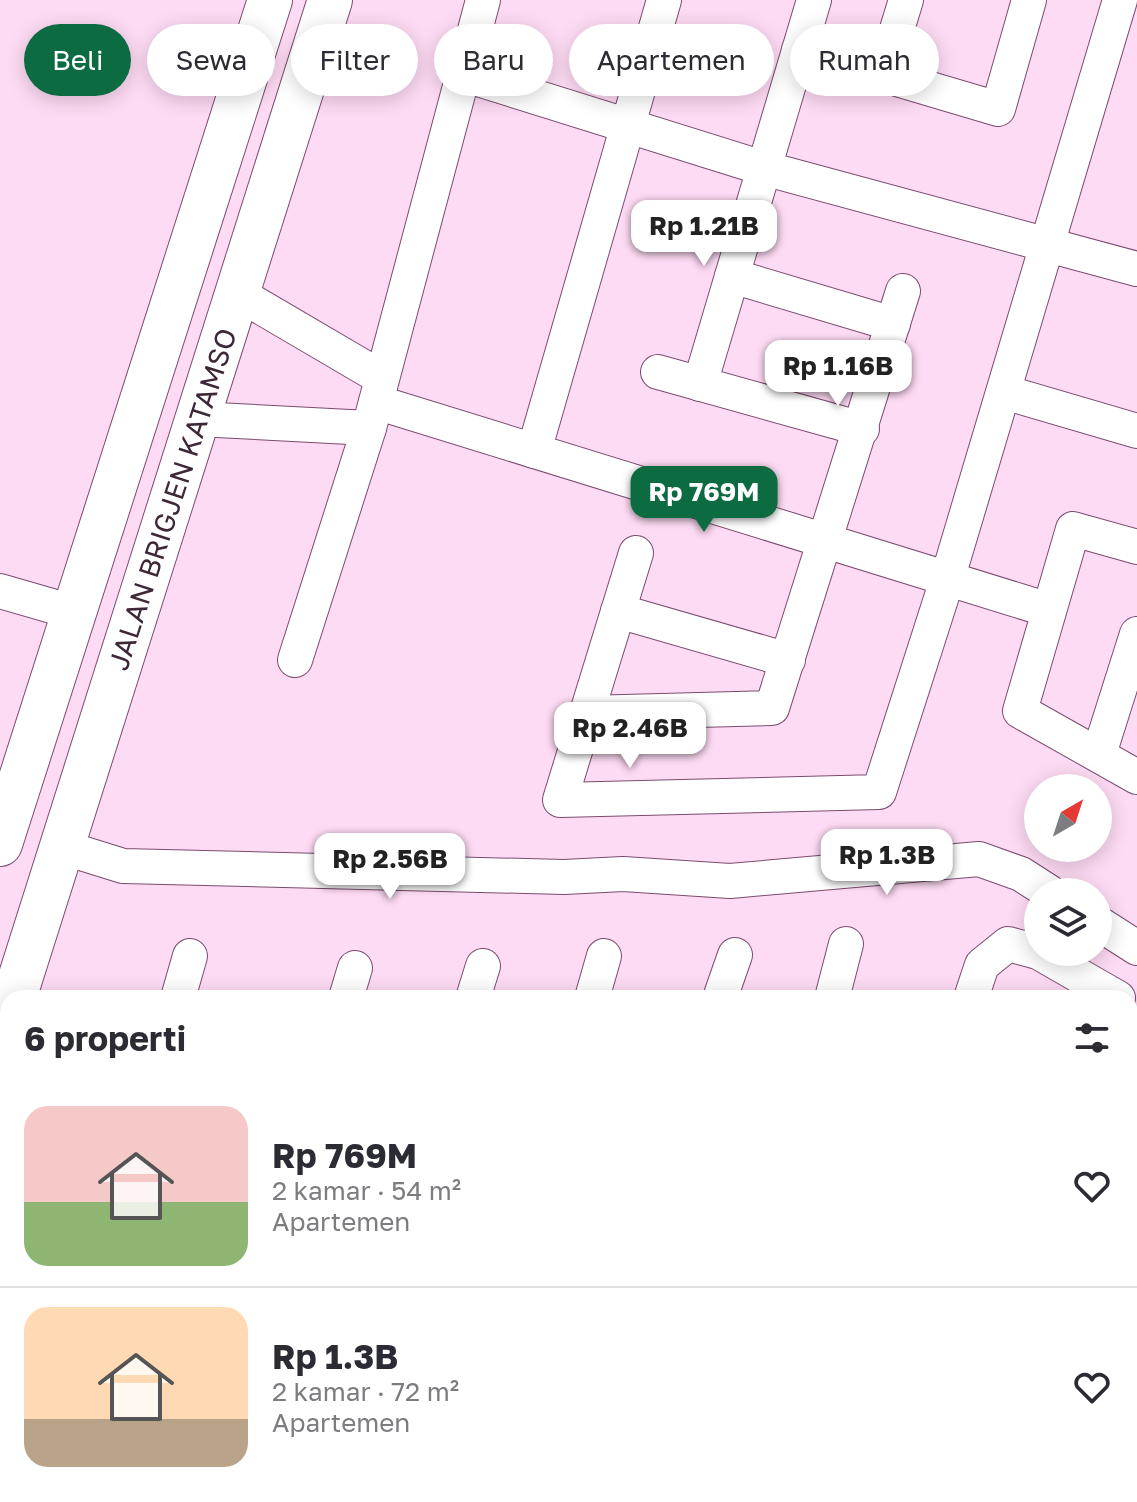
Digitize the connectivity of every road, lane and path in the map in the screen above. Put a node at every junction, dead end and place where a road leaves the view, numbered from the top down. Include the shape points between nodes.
1 (270, 0) edge
2 (330, 0) edge
3 (483, 0) edge
4 (664, 0) edge
5 (814, 0) edge
6 (906, 0) edge
7 (1029, 0) edge
8 (1120, 0) edge
9 (476, 24) edge
10 (807, 24) edge
11 (899, 24) edge
12 (790, 80) edge
13 (939, 92) edge
14 (456, 96) edge
15 (533, 96) edge
16 (627, 125) junction
17 (763, 168) junction
18 (1046, 244) junction
19 (1137, 269) edge
20 (732, 276) junction
21 (903, 291) dead end
22 (237, 293) junction
23 (893, 324) junction
24 (658, 372) dead end
25 (700, 384) junction
26 (1004, 392) junction
27 (376, 403) junction
28 (197, 419) junction
29 (862, 429) junction
30 (1137, 431) edge
31 (534, 451) junction
32 (827, 541) junction
33 (1137, 547) edge
34 (636, 553) dead end
35 (947, 580) junction
36 (0, 591) edge
37 (1049, 610) junction
38 (618, 611) junction
39 (76, 613) junction
40 (1137, 634) edge
41 (295, 660) dead end
42 (788, 660) junction
43 (586, 713) junction
44 (1099, 754) junction
45 (1137, 777) edge
46 (0, 844) edge
47 (62, 847) junction
48 (1027, 878) edge
49 (1112, 932) edge
50 (846, 944) dead end
51 (1137, 948) edge
52 (735, 955) dead end
53 (190, 956) dead end
54 (604, 956) dead end
55 (483, 966) dead end
56 (17, 990) edge
57 (180, 990) edge
58 (476, 990) edge
59 (594, 990) edge
60 (723, 990) edge
61 (834, 990) edge
62 (974, 990) edge
63 (1104, 990) edge

1 - 39 highway, JALAN BRIGJEN KATAMSO
2 - 22 highway, JALAN BRIGJEN KATAMSO
3 - 9 street
4 - 16 street
5 - 10 street
6 - 11 street
7 - 13 street via 998,109
8 - 18 street
12 - 17 street
14 - 27 street
15 - 16 street
16 - 17 street
16 - 31 street
17 - 18 street
17 - 20 street
18 - 19 street
18 - 26 street
20 - 23 street
20 - 25 street
21 - 23 street
22 - 27 street
22 - 28 highway, JALAN BRIGJEN KATAMSO
23 - 29 street
24 - 25 street
25 - 29 street
26 - 30 street
26 - 35 street
27 - 28 street
27 - 31 street
27 - 41 street
28 - 47 highway, JALAN BRIGJEN KATAMSO
29 - 32 street
31 - 32 street
32 - 35 street
32 - 42 street
33 - 37 street via 1073,529
34 - 38 street
35 - 37 street
35 - 43 street via 879,792 560,800
36 - 39 street
37 - 44 street via 1020,711
38 - 42 street
38 - 43 street
39 - 46 highway, JALAN BRIGJEN KATAMSO
40 - 44 street
42 - 43 street via 772,708
44 - 45 street
47 - 48 street via 123,866 623,874 730,881 979,859
47 - 56 highway, JALAN BRIGJEN KATAMSO
49 - 51 street
50 - 61 street
52 - 60 street
53 - 57 street
54 - 59 street
55 - 58 street
62 - 63 street via 982,965 1008,944 1038,952

